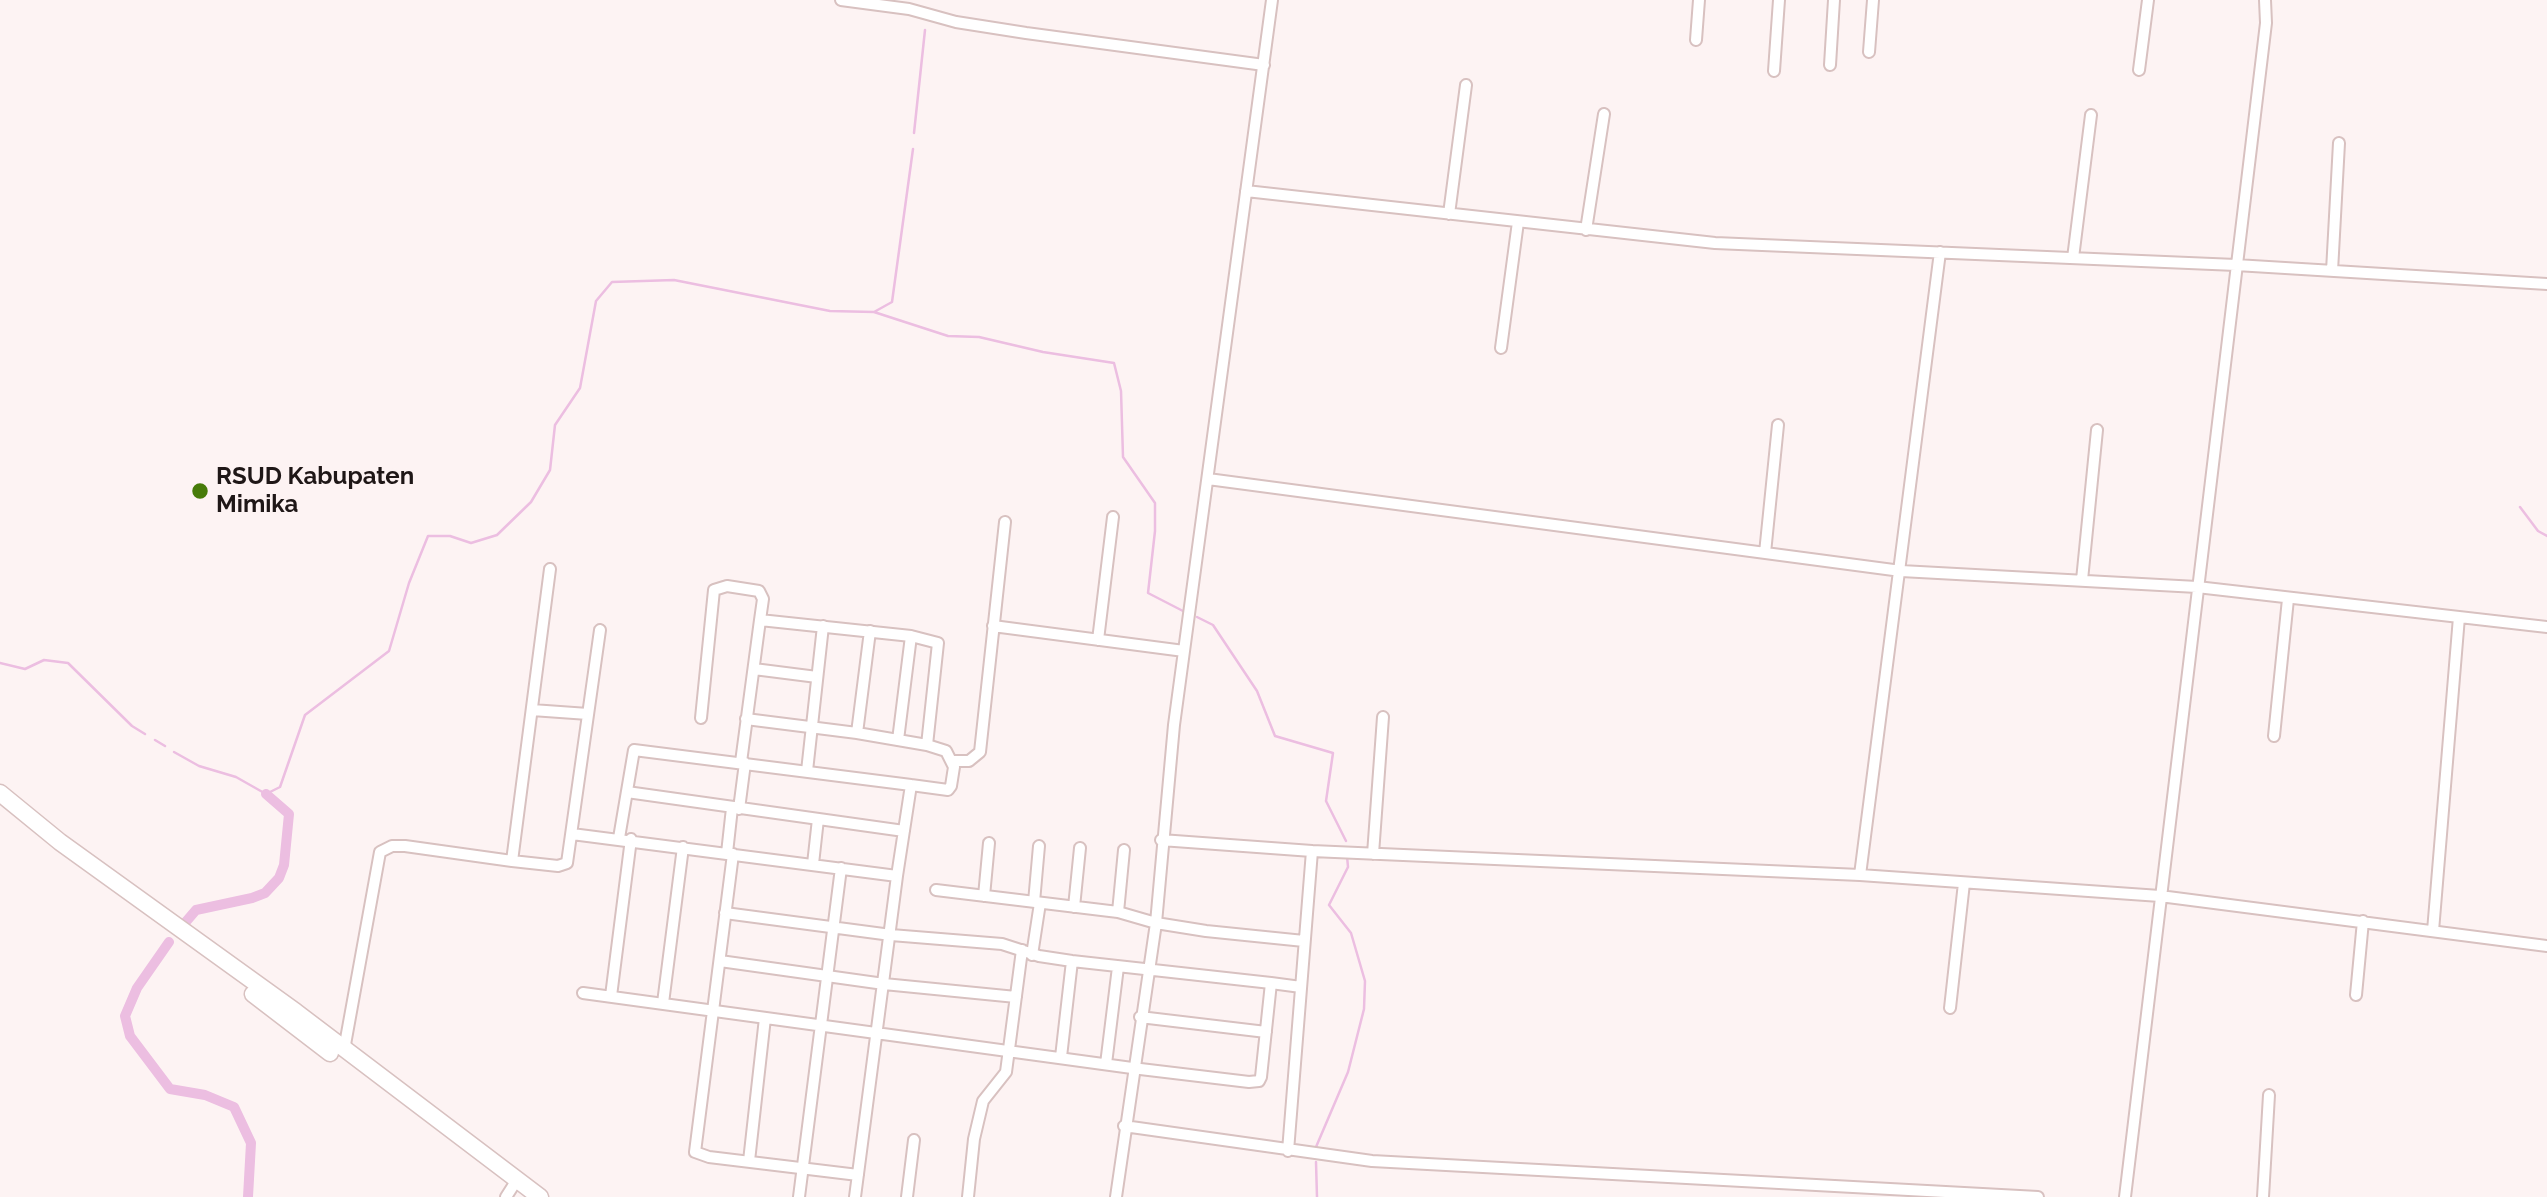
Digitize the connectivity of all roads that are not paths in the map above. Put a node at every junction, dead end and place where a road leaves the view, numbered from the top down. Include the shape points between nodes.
1 (841, 0) edge
2 (1272, 0) edge
3 (1699, 0) edge
4 (1780, 0) edge
5 (1834, 0) edge
6 (1873, 0) edge
7 (2148, 0) edge
8 (2265, 0) edge
9 (1696, 40) dead end
10 (1869, 52) dead end
11 (1264, 65) junction
12 (1830, 65) dead end
13 (2139, 70) dead end
14 (1773, 71) dead end
15 (1465, 85) dead end
16 (1604, 114) dead end
17 (2091, 115) dead end
18 (2339, 143) dead end
19 (1246, 191) junction
20 (1449, 215) junction
21 (1518, 222) junction
22 (1586, 230) junction
23 (1940, 252) junction
24 (2073, 258) junction
25 (2236, 265) junction
26 (2332, 271) junction
27 (2547, 284) edge
28 (1501, 348) dead end
29 (1778, 425) dead end
30 (2097, 430) dead end
31 (1209, 479) junction
32 (1113, 517) dead end
33 (1004, 522) dead end
34 (1765, 553) junction
35 (550, 569) dead end
36 (1901, 571) junction
37 (2082, 580) junction
38 (2197, 587) junction
39 (2288, 599) junction
40 (2459, 617) junction
41 (760, 620) junction
42 (822, 626) junction
43 (993, 626) junction
44 (2547, 627) edge
45 (600, 630) dead end
46 (870, 631) junction
47 (911, 636) junction
48 (1098, 640) junction
49 (1184, 651) junction
50 (754, 669) junction
51 (817, 677) junction
52 (533, 710) junction
53 (588, 714) junction
54 (1383, 717) dead end
55 (701, 718) dead end
56 (746, 719) junction
57 (813, 727) junction
58 (857, 733) junction
59 (2274, 736) dead end
60 (898, 740) junction
61 (927, 745) junction
62 (953, 761) junction
63 (743, 762) junction
64 (807, 771) junction
65 (911, 785) junction
66 (626, 792) junction
67 (0, 793) edge
68 (0, 804) edge
69 (736, 808) junction
70 (818, 819) junction
71 (904, 831) junction
72 (572, 834) junction
73 (619, 838) junction
74 (631, 839) junction
75 (1161, 840) junction
76 (989, 843) dead end
77 (1039, 846) dead end
78 (683, 847) junction
79 (1080, 848) dead end
80 (1124, 850) dead end
81 (1312, 851) junction
82 (730, 853) junction
83 (1373, 854) junction
84 (512, 861) junction
85 (813, 864) junction
86 (841, 868) junction
87 (1860, 875) junction
88 (897, 876) junction
89 (1964, 883) junction
90 (936, 890) dead end
91 (2160, 895) junction
92 (984, 896) junction
93 (1037, 902) junction
94 (1074, 907) junction
95 (1118, 912) junction
96 (725, 913) junction
97 (2363, 921) junction
98 (1156, 923) junction
99 (833, 926) junction
100 (2433, 931) junction
101 (891, 935) junction
102 (1304, 942) junction
103 (2547, 946) edge
104 (1027, 953) junction
105 (720, 961) junction
106 (1072, 961) junction
107 (1118, 967) junction
108 (1147, 971) junction
109 (827, 976) junction
110 (245, 982) junction
111 (1271, 983) junction
112 (884, 984) junction
113 (1301, 987) junction
114 (583, 993) dead end
115 (2356, 995) dead end
116 (611, 996) junction
117 (1016, 996) junction
118 (663, 1003) junction
119 (1950, 1008) dead end
120 (713, 1011) junction
121 (1140, 1017) junction
122 (765, 1018) junction
123 (821, 1024) junction
124 (1266, 1032) junction
125 (877, 1035) junction
126 (1009, 1049) junction
127 (344, 1050) junction
128 (1061, 1057) junction
129 (1106, 1064) junction
130 (1132, 1068) junction
131 (2269, 1094) dead end
132 (1124, 1126) junction
133 (914, 1140) dead end
134 (1288, 1151) junction
135 (749, 1161) junction
136 (803, 1168) junction
137 (858, 1175) junction
138 (510, 1192) edge
139 (527, 1197) edge
140 (540, 1197) edge
141 (799, 1197) edge
142 (855, 1197) edge
143 (907, 1197) edge
144 (968, 1197) edge
145 (1116, 1197) edge
146 (2038, 1197) edge
147 (2125, 1197) edge
148 (2263, 1197) edge

1 - 11 street via 1014,31
2 - 11 street
3 - 9 street
4 - 14 street
5 - 12 street
6 - 10 street
7 - 13 street
8 - 25 street
11 - 19 street
15 - 20 street
16 - 22 street
17 - 24 street
18 - 26 street
19 - 20 street
19 - 31 street
20 - 21 street
21 - 22 street
21 - 28 street
22 - 23 street via 1715,243
23 - 24 street
23 - 36 street
24 - 25 street
25 - 26 street
25 - 38 street
26 - 27 street
29 - 34 street
30 - 37 street
31 - 34 street
31 - 49 street
32 - 48 street
33 - 43 street
34 - 36 street
35 - 52 street
36 - 37 street
36 - 87 street
37 - 38 street
38 - 39 street
38 - 91 street
39 - 40 street
39 - 59 street
40 - 44 street
40 - 100 street
41 - 42 street
41 - 50 street
41 - 55 street via 763,603 759,591 727,586 714,590
42 - 46 street
42 - 51 street
43 - 48 street
43 - 62 street via 980,752 970,761
45 - 53 street
46 - 47 street
46 - 58 street
47 - 60 street
47 - 61 street via 939,645
48 - 49 street
49 - 75 street
50 - 51 street
50 - 56 street
51 - 57 street
52 - 53 street
52 - 84 street
53 - 72 street
54 - 83 street
56 - 57 street
56 - 63 street
57 - 58 street
57 - 64 street
58 - 60 street
60 - 61 street
61 - 62 street via 943,749
62 - 65 street via 948,790
63 - 64 street
63 - 66 street via 634,750
63 - 69 street
64 - 65 street
65 - 71 street
66 - 69 street
66 - 73 street
67 - 110 highway
68 - 110 highway via 123,902
69 - 70 street
69 - 82 street
70 - 71 street
70 - 85 street
71 - 88 street
72 - 73 street
72 - 84 street via 565,865
73 - 74 street
74 - 78 street
74 - 116 street
75 - 81 street
75 - 98 street
76 - 92 street
77 - 93 street
78 - 82 street
78 - 118 street
79 - 94 street
80 - 95 street
81 - 83 street
81 - 102 street
82 - 85 street
82 - 96 street
83 - 87 street
84 - 127 street via 405,846 380,852
85 - 86 street
86 - 88 street
86 - 99 street
87 - 89 street
88 - 101 street
89 - 91 street
89 - 119 street
90 - 92 street
91 - 97 street
91 - 147 street
92 - 93 street
93 - 94 street
93 - 104 street
94 - 95 street
95 - 98 street
96 - 99 street
96 - 105 street
97 - 100 street
97 - 115 street
98 - 102 street
98 - 108 street
99 - 101 street
99 - 109 street
100 - 103 street
101 - 104 street via 1002,944
101 - 112 street
102 - 113 street
104 - 106 street
104 - 117 street
105 - 109 street
105 - 120 street
106 - 107 street
106 - 128 street
107 - 108 street
107 - 129 street
108 - 111 street
108 - 121 street
109 - 112 street
109 - 123 street
110 - 127 highway
110 - 138 highway
111 - 113 street
111 - 124 street
112 - 117 street
112 - 125 street
113 - 134 street
114 - 116 street
116 - 118 street
117 - 126 street
118 - 120 street
120 - 122 street
120 - 135 street via 695,1152
121 - 124 street
121 - 130 street
122 - 123 street
122 - 135 street
123 - 125 street
123 - 136 street
124 - 130 street via 1261,1077 1255,1082
125 - 126 street
125 - 137 street
126 - 128 street
126 - 144 street via 1006,1072 986,1095 976,1124
127 - 140 highway
128 - 129 street
129 - 130 street
130 - 132 street
131 - 148 street
132 - 134 street
132 - 145 street
133 - 143 street
134 - 146 street via 1372,1161
135 - 136 street
136 - 137 street
136 - 141 street
137 - 142 street
138 - 139 highway

